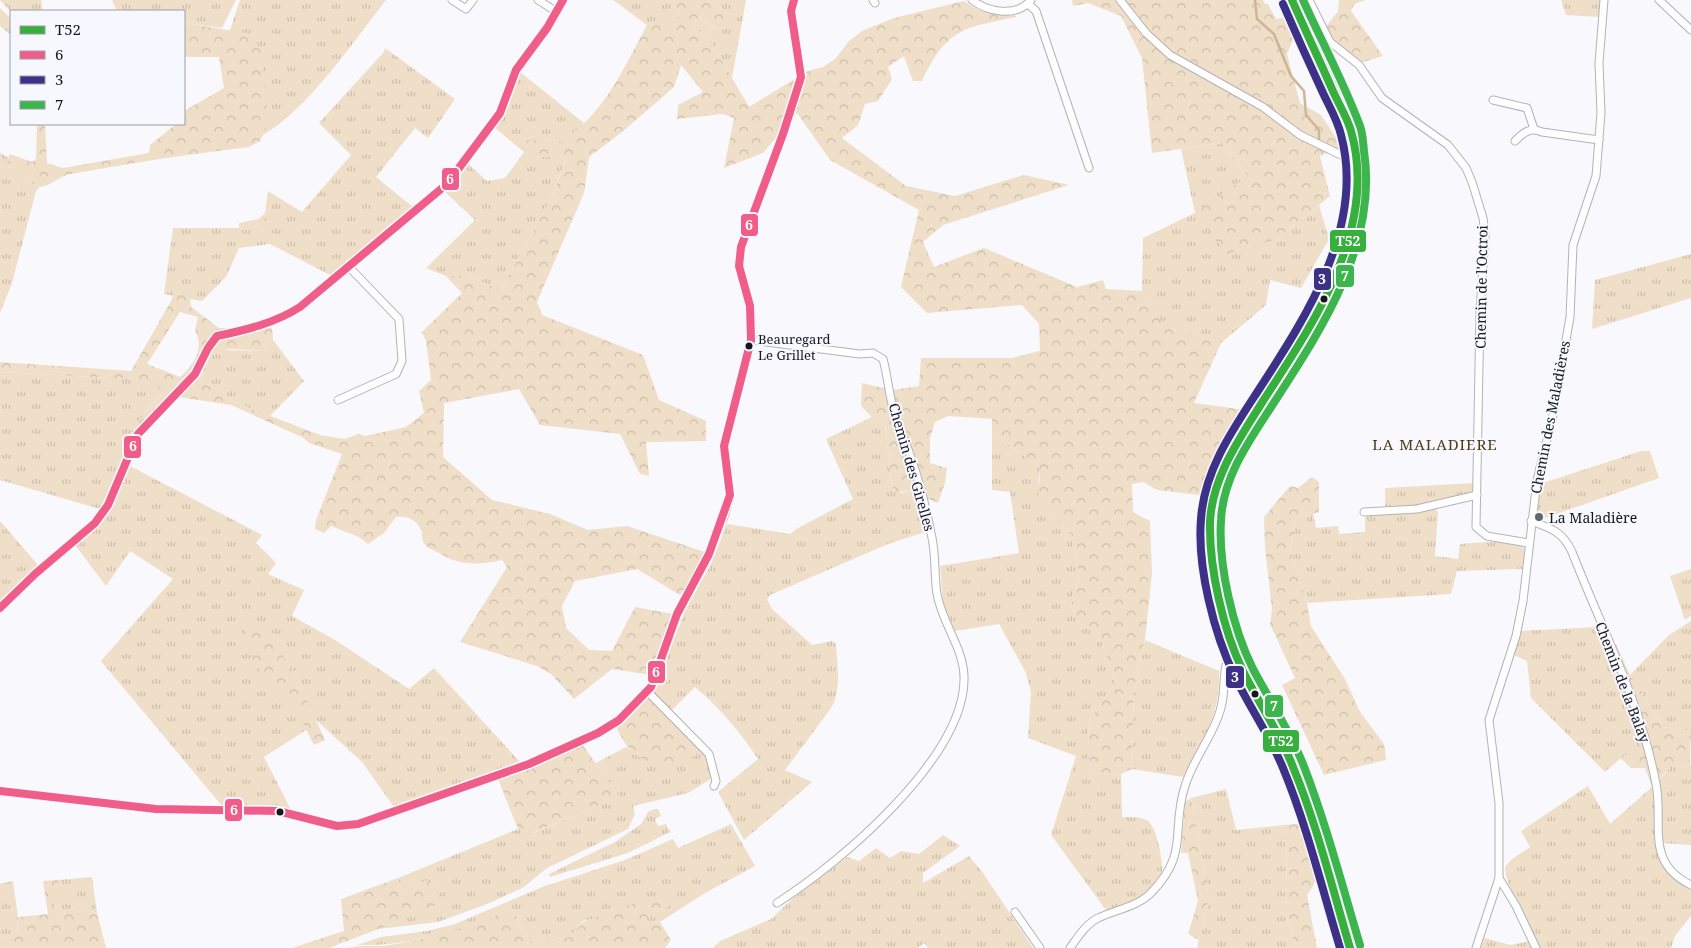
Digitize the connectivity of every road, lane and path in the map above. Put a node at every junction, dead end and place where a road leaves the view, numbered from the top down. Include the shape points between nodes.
1 (452, 0) edge
2 (473, 0) edge
3 (538, 0) edge
4 (563, 0) edge
5 (794, 0) edge
6 (972, 0) edge
7 (1120, 0) edge
8 (1292, 0) edge
9 (1309, 0) edge
10 (1604, 0) edge
11 (1659, 0) edge
12 (1030, 2) edge
13 (557, 12) junction
14 (1691, 30) edge
15 (1493, 100) dead end
16 (1534, 129) junction
17 (1600, 140) junction
18 (1515, 141) dead end
19 (1357, 165) junction
20 (1088, 168) dead end
21 (349, 267) junction
22 (751, 340) junction
23 (338, 400) dead end
24 (1477, 495) junction
25 (1364, 512) dead end
26 (1531, 521) junction
27 (1528, 543) junction
28 (0, 608) edge
29 (1236, 657) junction
30 (647, 692) junction
31 (714, 786) dead end
32 (0, 791) edge
33 (1499, 878) junction
34 (1691, 885) edge
35 (777, 903) dead end
36 (1015, 912) dead end
37 (1040, 948) edge
38 (1070, 948) edge
39 (1350, 948) edge
40 (1476, 948) edge
41 (1536, 948) edge

1 - 2 street via 466,9
3 - 13 street
4 - 13 street
5 - 22 street via 791,12 801,77 741,247 739,266 750,306
6 - 12 street via 1001,12
7 - 19 street via 1146,33 1170,55 1264,107 1300,135
8 - 19 main road via 1351,131
9 - 24 street, Chemin de l'Octroi via 1330,42 1359,65 1382,98 1448,145 1466,168 1472,182 1484,235
10 - 17 street, Chemin des Maladières via 1599,63
11 - 14 street
12 - 20 street via 1036,11
13 - 21 street via 516,70 500,113 456,173
15 - 16 street via 1527,108
16 - 17 street
16 - 18 street
17 - 26 street, Chemin des Maladières via 1596,176 1573,245 1570,317
19 - 29 main road via 1354,212 1332,286 1227,459 1212,504 1212,548 1222,608
21 - 23 street via 399,319 402,361 396,374
21 - 28 street via 289,314 249,329 217,336 195,374 138,434 108,505 95,523
22 - 30 street via 724,446 730,486 725,514 698,578 677,614
22 - 35 street, Chemin des Girelles via 874,353 883,359 894,413 929,522 938,596 964,675 961,703 954,720 930,761 896,805 822,872
24 - 25 street via 1417,509
24 - 27 street, Chemin de l'Octroi via 1476,526 1480,532
26 - 27 street, Chemin des Maladières
26 - 34 street, Chemin de la Balay via 1566,538 1643,729 1657,786 1660,852 1670,869
27 - 33 street, Chemin des Maladières via 1516,636 1488,727 1499,803
29 - 38 street via 1226,666 1224,697 1218,718 1186,783 1180,803 1177,849 1169,871 1144,898 1098,919
29 - 39 main road via 1294,767
30 - 31 street via 709,754 716,781
30 - 32 street via 610,727 598,733 529,764 358,824 332,825 278,811 156,809
33 - 40 street, Chemin des Maladières
33 - 41 street
36 - 37 street

